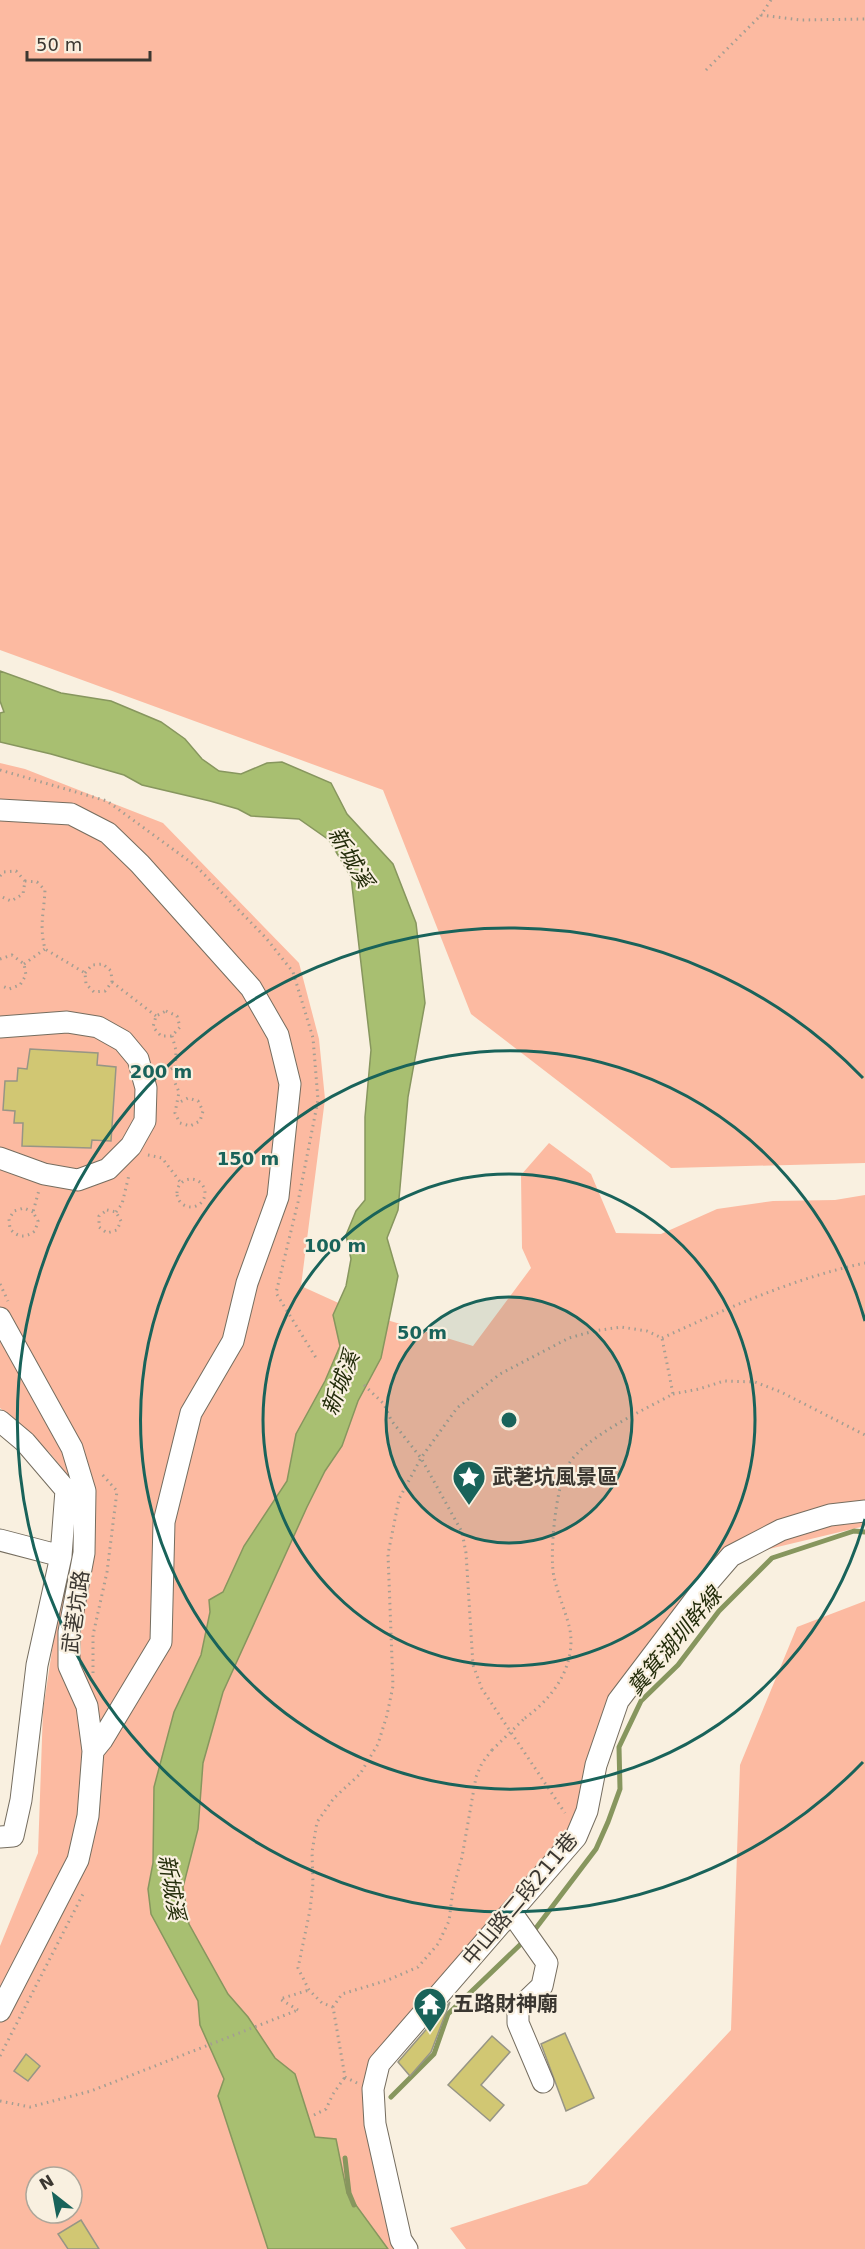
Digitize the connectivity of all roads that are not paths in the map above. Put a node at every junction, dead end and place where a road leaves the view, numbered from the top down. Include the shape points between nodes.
1 (0, 810) edge
2 (0, 1027) edge
3 (0, 1158) edge
4 (0, 1318) edge
5 (0, 1420) edge
6 (865, 1511) edge
7 (0, 1540) edge
8 (61, 1556) junction
9 (93, 1751) junction
10 (0, 1837) edge
11 (520, 1924) junction
12 (0, 2011) edge
13 (543, 2082) dead end
14 (407, 2249) edge

1 - 9 street via 71,814 108,833 250,988 278,1035 290,1084 278,1197 247,1283 233,1341 190,1413 164,1522 161,1642
2 - 3 street via 67,1022 98,1027 123,1041 138,1059 146,1088 145,1121 131,1146 108,1169 78,1180 44,1174
4 - 9 street, 武荖坑路 via 72,1448 85,1491 84,1553 69,1632 69,1665 87,1706
5 - 8 street via 66,1490
6 - 11 street, 中山路二段211巷 via 830,1515 781,1530 731,1556 706,1585 618,1701 576,1837
7 - 8 street
8 - 10 street via 37,1665 21,1800 13,1836
9 - 12 street, 武荖坑路 via 88,1816 78,1860
11 - 13 street via 547,1963 542,1986 518,2009 518,2023
11 - 14 street, 中山路二段211巷 via 379,2064 373,2089 375,2124 401,2240

